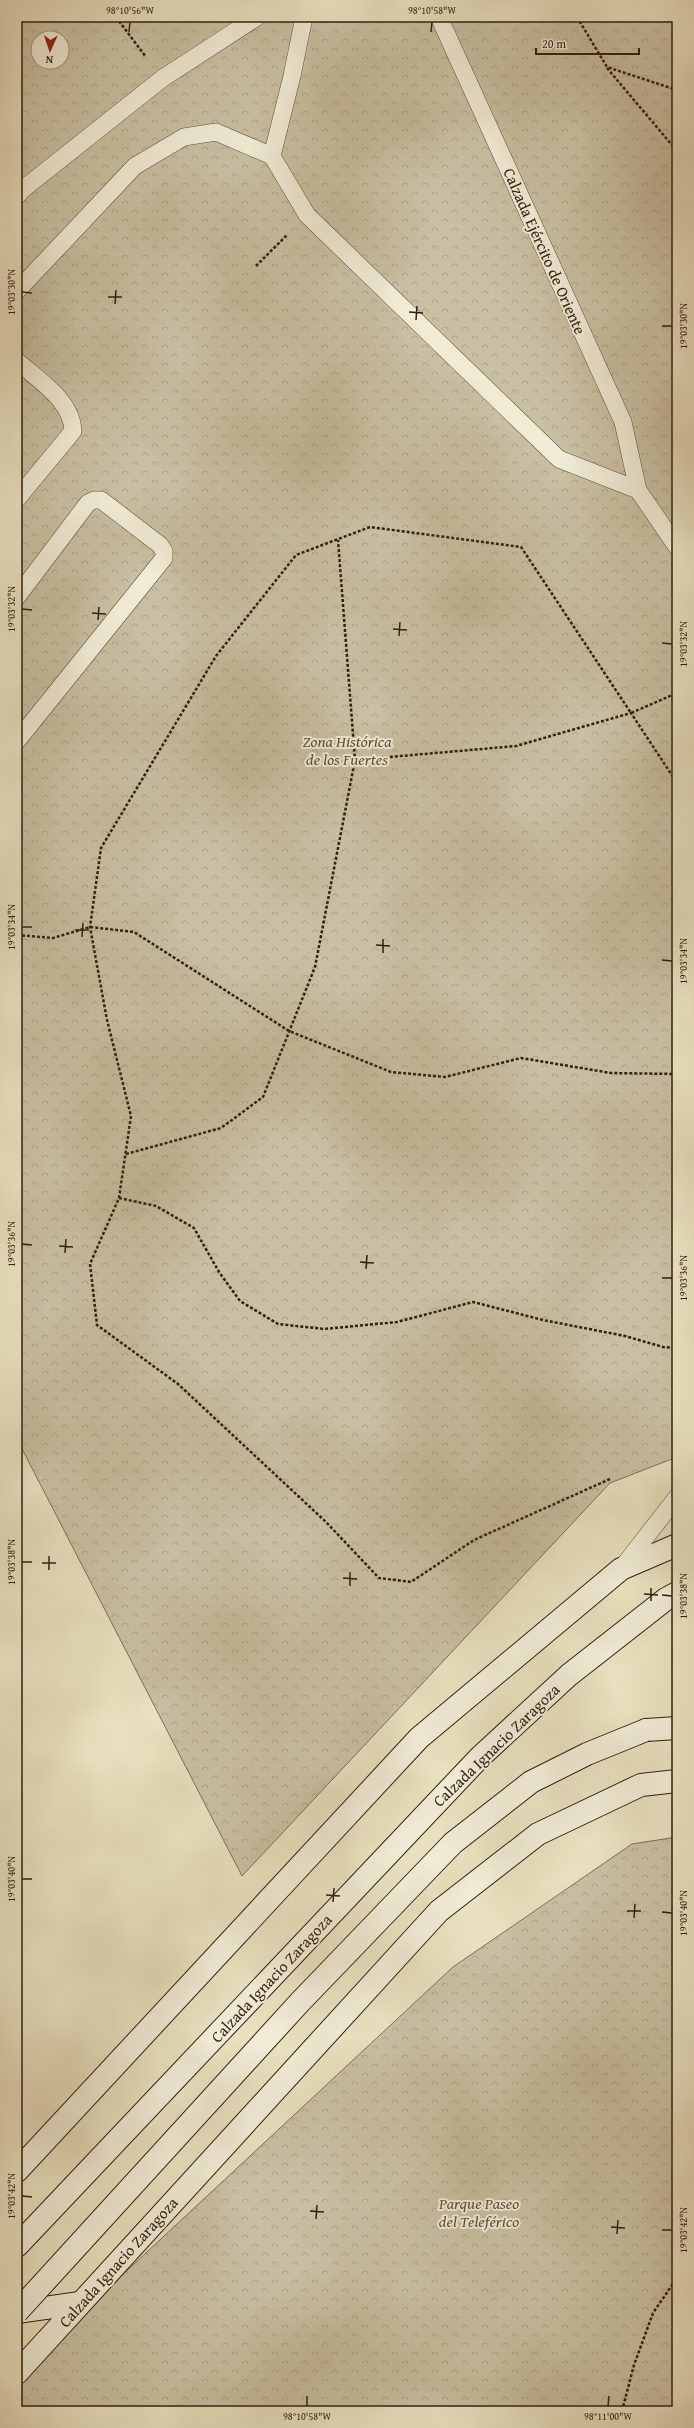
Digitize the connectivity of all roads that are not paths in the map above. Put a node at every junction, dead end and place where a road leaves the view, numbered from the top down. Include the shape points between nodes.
1 (257, 17) edge
2 (304, 17) edge
3 (439, 17) edge
4 (272, 156) junction
5 (17, 196) edge
6 (17, 292) edge
7 (17, 361) edge
8 (638, 490) junction
9 (17, 499) edge
10 (677, 547) edge
11 (17, 597) edge
12 (17, 741) edge
13 (677, 1498) edge
14 (677, 1546) edge
15 (620, 1569) junction
16 (671, 1596) edge
17 (677, 1728) edge
18 (677, 1781) edge
19 (17, 2171) edge
20 (17, 2246) edge
21 (80, 2303) junction
22 (17, 2312) edge
23 (17, 2373) edge

1 - 5 lane via 163,78
2 - 4 lane
3 - 8 lane, Calzada Ejército de Oriente via 623,422
4 - 6 lane via 216,132 184,137 135,166
4 - 8 lane via 307,215 559,459
7 - 9 lane via 67,406 73,418 74,431
8 - 10 lane
11 - 12 lane via 88,503 94,500 101,500 160,545 164,551 164,558
13 - 15 lane
14 - 15 main road
15 - 19 main road via 419,1738
16 - 20 main road, Calzada Ignacio Zaragoza via 569,1675 480,1757
17 - 22 main road, bridge via 646,1730 588,1754 531,1782 453,1843 300,2002 81,2245
18 - 21 main road, Calzada Ignacio Zaragoza via 641,1785 538,1834 439,1911
21 - 22 main road
21 - 23 main road, Calzada Ignacio Zaragoza

